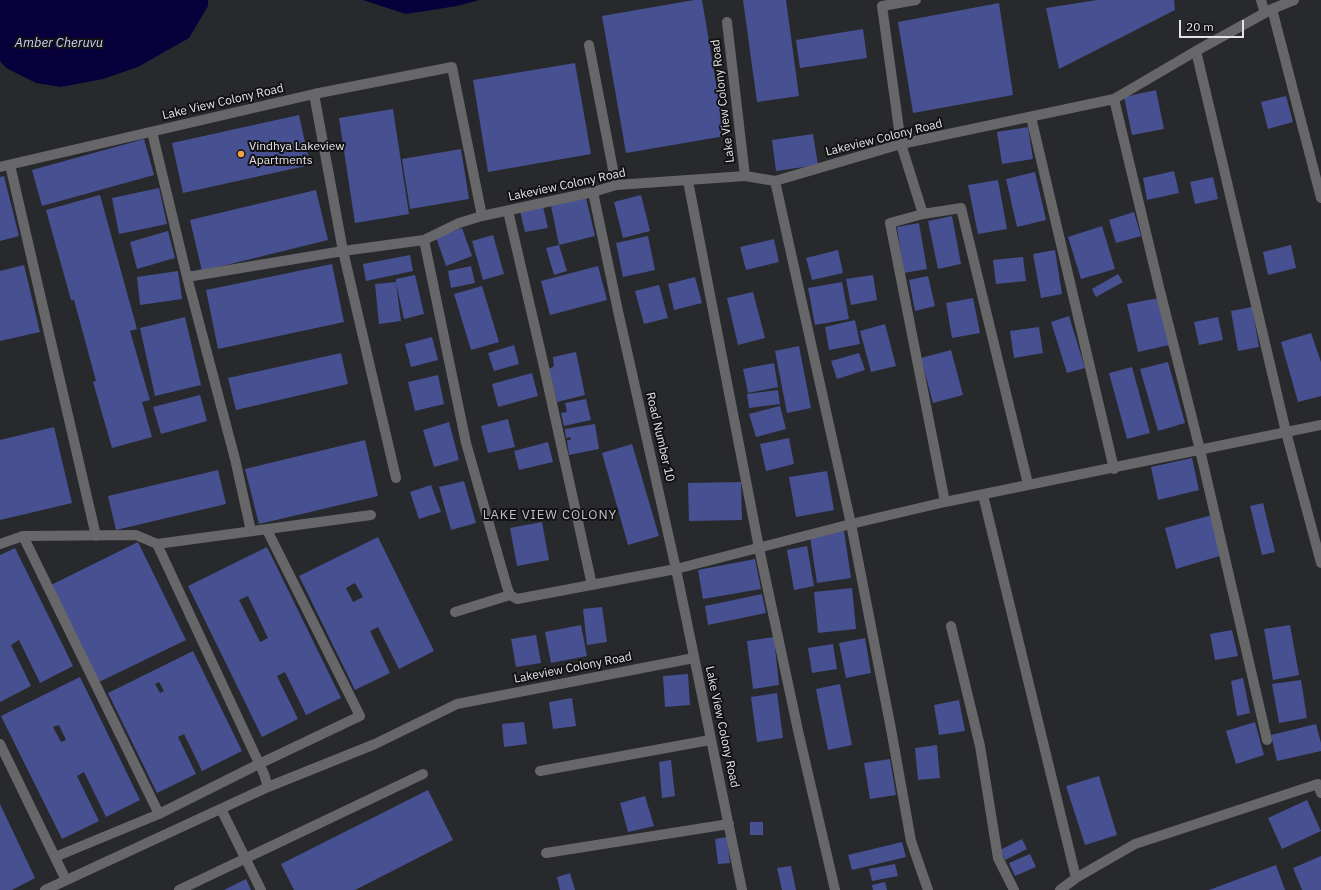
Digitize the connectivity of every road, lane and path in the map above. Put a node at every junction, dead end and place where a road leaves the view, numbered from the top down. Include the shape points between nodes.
1 (916, 0) edge
2 (1261, 0) edge
3 (1294, 0) edge
4 (1268, 11) junction
5 (727, 22) dead end
6 (589, 45) dead end
7 (1196, 51) junction
8 (314, 94) junction
9 (1114, 99) junction
10 (1031, 117) junction
11 (152, 132) junction
12 (901, 144) junction
13 (5, 166) edge
14 (745, 176) junction
15 (688, 181) junction
16 (775, 181) junction
17 (616, 185) junction
18 (593, 192) junction
19 (1321, 198) edge
20 (508, 211) junction
21 (923, 214) junction
22 (482, 216) junction
23 (424, 240) junction
24 (343, 251) junction
25 (187, 277) junction
26 (1321, 425) edge
27 (1286, 432) junction
28 (1200, 450) junction
29 (1114, 469) junction
30 (396, 478) dead end
31 (1028, 484) junction
32 (983, 495) junction
33 (945, 502) junction
34 (371, 515) dead end
35 (851, 524) junction
36 (267, 530) junction
37 (251, 531) junction
38 (23, 536) junction
39 (96, 536) junction
40 (0, 544) edge
41 (157, 544) junction
42 (759, 548) junction
43 (1321, 563) edge
44 (676, 569) junction
45 (592, 586) junction
46 (510, 595) junction
47 (455, 612) dead end
48 (951, 626) dead end
49 (694, 658) junction
50 (710, 740) junction
51 (1267, 740) dead end
52 (0, 744) edge
53 (259, 764) junction
54 (540, 771) dead end
55 (423, 774) dead end
56 (268, 787) junction
57 (1321, 793) edge
58 (221, 809) junction
59 (159, 814) junction
60 (729, 824) junction
61 (546, 853) dead end
62 (55, 857) junction
63 (246, 859) junction
64 (1076, 878) junction
65 (66, 880) junction
66 (48, 889) edge
67 (178, 890) edge
68 (261, 890) edge
69 (742, 890) edge
70 (835, 890) edge
71 (928, 890) edge
72 (1014, 890) edge
73 (1060, 890) edge

1 - 12 street via 882,6
2 - 4 street
3 - 4 street, Lakeview Colony Road
4 - 7 street, Lakeview Colony Road
4 - 19 street
5 - 14 street, Lake View Colony Road
6 - 17 street
7 - 9 street, Lakeview Colony Road
7 - 27 street
8 - 11 street, Lake View Colony Road
8 - 22 street, Lake View Colony Road via 452,67
8 - 24 street
9 - 10 street, Lakeview Colony Road
9 - 28 street
10 - 12 street, Lakeview Colony Road
10 - 29 street
11 - 13 street, Lake View Colony Road
11 - 25 street
12 - 16 street, Lakeview Colony Road
12 - 21 street
13 - 39 street
14 - 15 street, Lakeview Colony Road
14 - 16 street, Lakeview Colony Road
15 - 17 street, Lakeview Colony Road
15 - 42 street
16 - 35 street
17 - 18 street, Lakeview Colony Road
18 - 20 street, Lakeview Colony Road
18 - 44 street, Road Number 10
20 - 22 street, Lakeview Colony Road
20 - 45 street
21 - 31 street via 961,208
21 - 33 street via 890,223
22 - 23 street, Lakeview Colony Road via 459,223
23 - 24 street, Lakeview Colony Road
23 - 46 street via 466,443
24 - 25 street, Lakeview Colony Road
24 - 30 street
25 - 37 street via 235,459
26 - 27 street
27 - 28 street
27 - 43 street
28 - 29 street
28 - 51 street
29 - 31 street
31 - 32 street
32 - 33 street
32 - 64 street
33 - 35 street
34 - 36 street
35 - 42 street
35 - 71 street via 911,841
36 - 37 street
36 - 53 street via 360,716
37 - 41 street
38 - 39 street
38 - 40 street
38 - 59 street
39 - 41 street via 136,535
41 - 53 street
42 - 44 street
42 - 70 street
44 - 45 street
44 - 49 street, Lake View Colony Road
45 - 46 street via 516,599
46 - 47 street
48 - 72 street via 980,746 998,858
49 - 50 street, Lake View Colony Road
49 - 56 street, Lakeview Colony Road via 457,704 375,744
50 - 54 street
50 - 60 street, Lake View Colony Road
52 - 62 street
53 - 56 street
53 - 59 street
55 - 63 street
56 - 58 street, Lakeview Colony Road
57 - 64 street via 1318,784 1135,844
58 - 63 street
58 - 65 street, Lakeview Colony Road
59 - 62 street
60 - 61 street
60 - 69 street, Lake View Colony Road
62 - 65 street
63 - 67 street
63 - 68 street
64 - 73 street
65 - 66 street, Lakeview Colony Road

